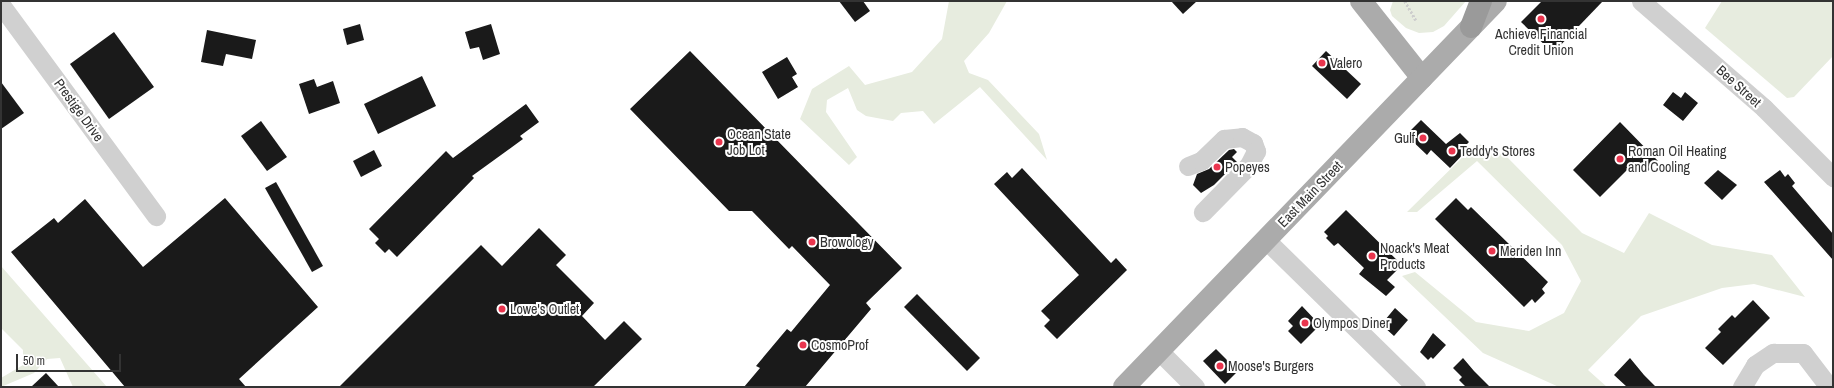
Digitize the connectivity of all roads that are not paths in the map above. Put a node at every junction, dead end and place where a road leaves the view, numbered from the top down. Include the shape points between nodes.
1 (1361, 1) edge
2 (1481, 1) edge
3 (1496, 1) edge
4 (1641, 1) edge
5 (1, 5) edge
6 (1471, 27) junction
7 (1422, 78) junction
8 (1188, 166) dead end
9 (1833, 178) edge
10 (1203, 212) dead end
11 (156, 216) dead end
12 (1266, 240) junction
13 (1159, 351) junction
14 (1124, 387) edge
15 (1195, 387) edge
16 (1416, 387) edge
17 (1742, 387) edge
18 (1829, 387) edge

1 - 7 main road
2 - 6 highway
3 - 6 main road, East Main Street
4 - 9 street, Bee Street via 1764,108
5 - 11 street, Prestige Drive
6 - 7 main road, East Main Street
7 - 12 main road, East Main Street
8 - 10 street via 1201,161 1224,139 1231,138 1242,147 1249,164
12 - 13 main road, East Main Street
12 - 16 street
13 - 14 main road, East Main Street
13 - 15 street
17 - 18 street via 1755,365 1773,354 1803,353

